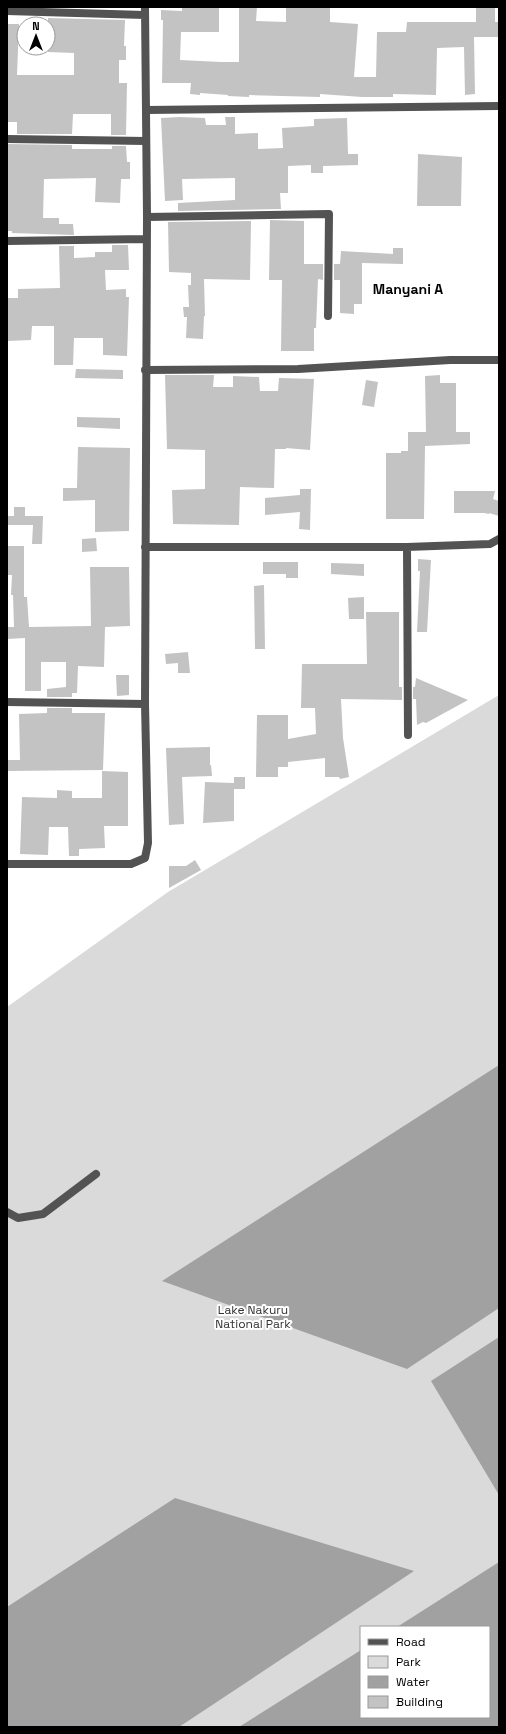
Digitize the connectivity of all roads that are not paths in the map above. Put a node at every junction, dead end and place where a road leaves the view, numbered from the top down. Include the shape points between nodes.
1 (145, 11) edge
2 (7, 12) edge
3 (499, 106) edge
4 (146, 110) junction
5 (7, 139) edge
6 (146, 142) junction
7 (147, 217) junction
8 (146, 239) junction
9 (7, 241) edge
10 (328, 316) dead end
11 (499, 360) edge
12 (146, 370) junction
13 (499, 539) edge
14 (146, 547) junction
15 (407, 548) junction
16 (7, 702) edge
17 (145, 704) junction
18 (408, 735) dead end
19 (7, 864) edge
20 (96, 1174) dead end
21 (7, 1212) edge

1 - 2 street
1 - 4 street
3 - 4 street
4 - 6 street
5 - 6 street
6 - 7 street
7 - 8 street
7 - 10 street via 330,214
8 - 9 street
8 - 12 street
11 - 12 street via 450,360 298,369
12 - 14 street
13 - 15 street via 490,544
14 - 15 street
14 - 17 street
15 - 18 street
16 - 17 street
17 - 19 street via 149,830 145,858 131,864
20 - 21 street via 43,1214 18,1218

